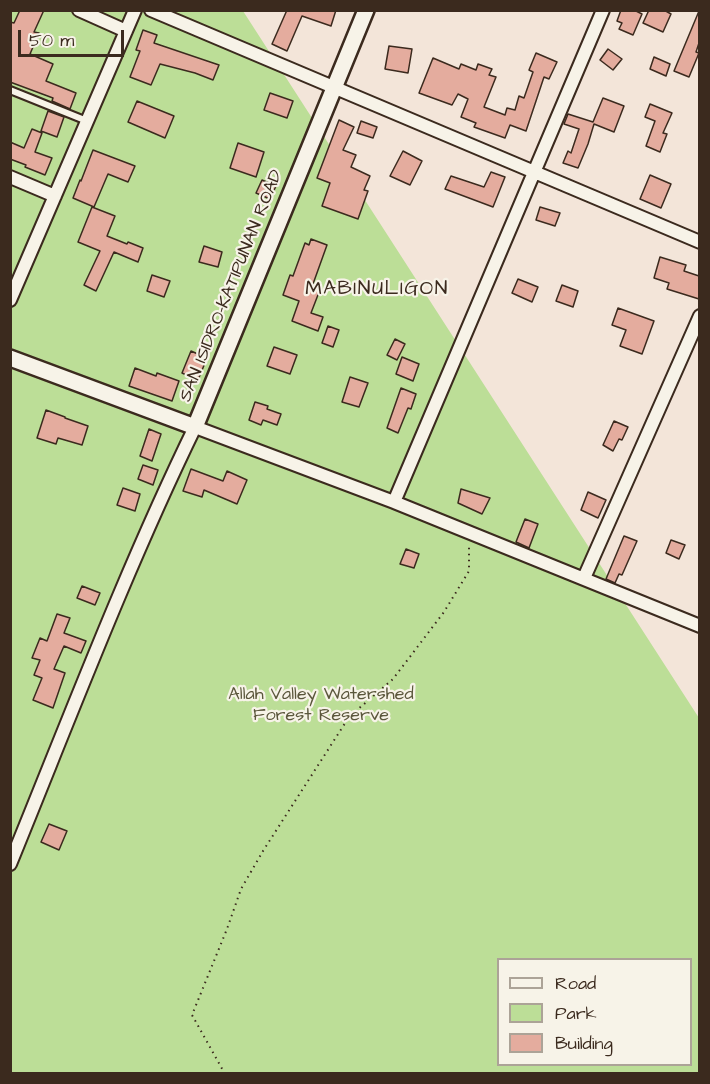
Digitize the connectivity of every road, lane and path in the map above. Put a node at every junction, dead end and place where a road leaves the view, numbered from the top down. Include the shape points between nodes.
1 (79, 10) edge
2 (135, 10) edge
3 (151, 10) edge
4 (366, 10) edge
5 (603, 10) edge
6 (126, 31) junction
7 (334, 88) junction
8 (10, 90) edge
9 (88, 121) junction
10 (535, 172) junction
11 (10, 177) edge
12 (56, 196) junction
13 (699, 242) edge
14 (10, 300) edge
15 (699, 316) edge
16 (10, 358) edge
17 (195, 427) junction
18 (394, 502) junction
19 (470, 533) junction
20 (584, 578) junction
21 (699, 626) edge
22 (10, 864) edge
23 (225, 1074) edge

1 - 6 street
2 - 6 street
3 - 7 street
4 - 7 street, SAN ISIDRO-KATIPUNAN ROAD
5 - 10 street
6 - 9 street
7 - 10 street
7 - 17 street, SAN ISIDRO-KATIPUNAN ROAD
8 - 9 lane
9 - 12 street
10 - 13 street
10 - 18 street
11 - 12 street
12 - 14 street
15 - 20 street
16 - 17 street, SAN ISIDRO-KATIPUNAN ROAD
17 - 18 street
17 - 22 street via 104,629
18 - 19 street
19 - 20 street
19 - 23 path via 469,571 444,612 393,679 349,717 241,888 192,1015
20 - 21 street

